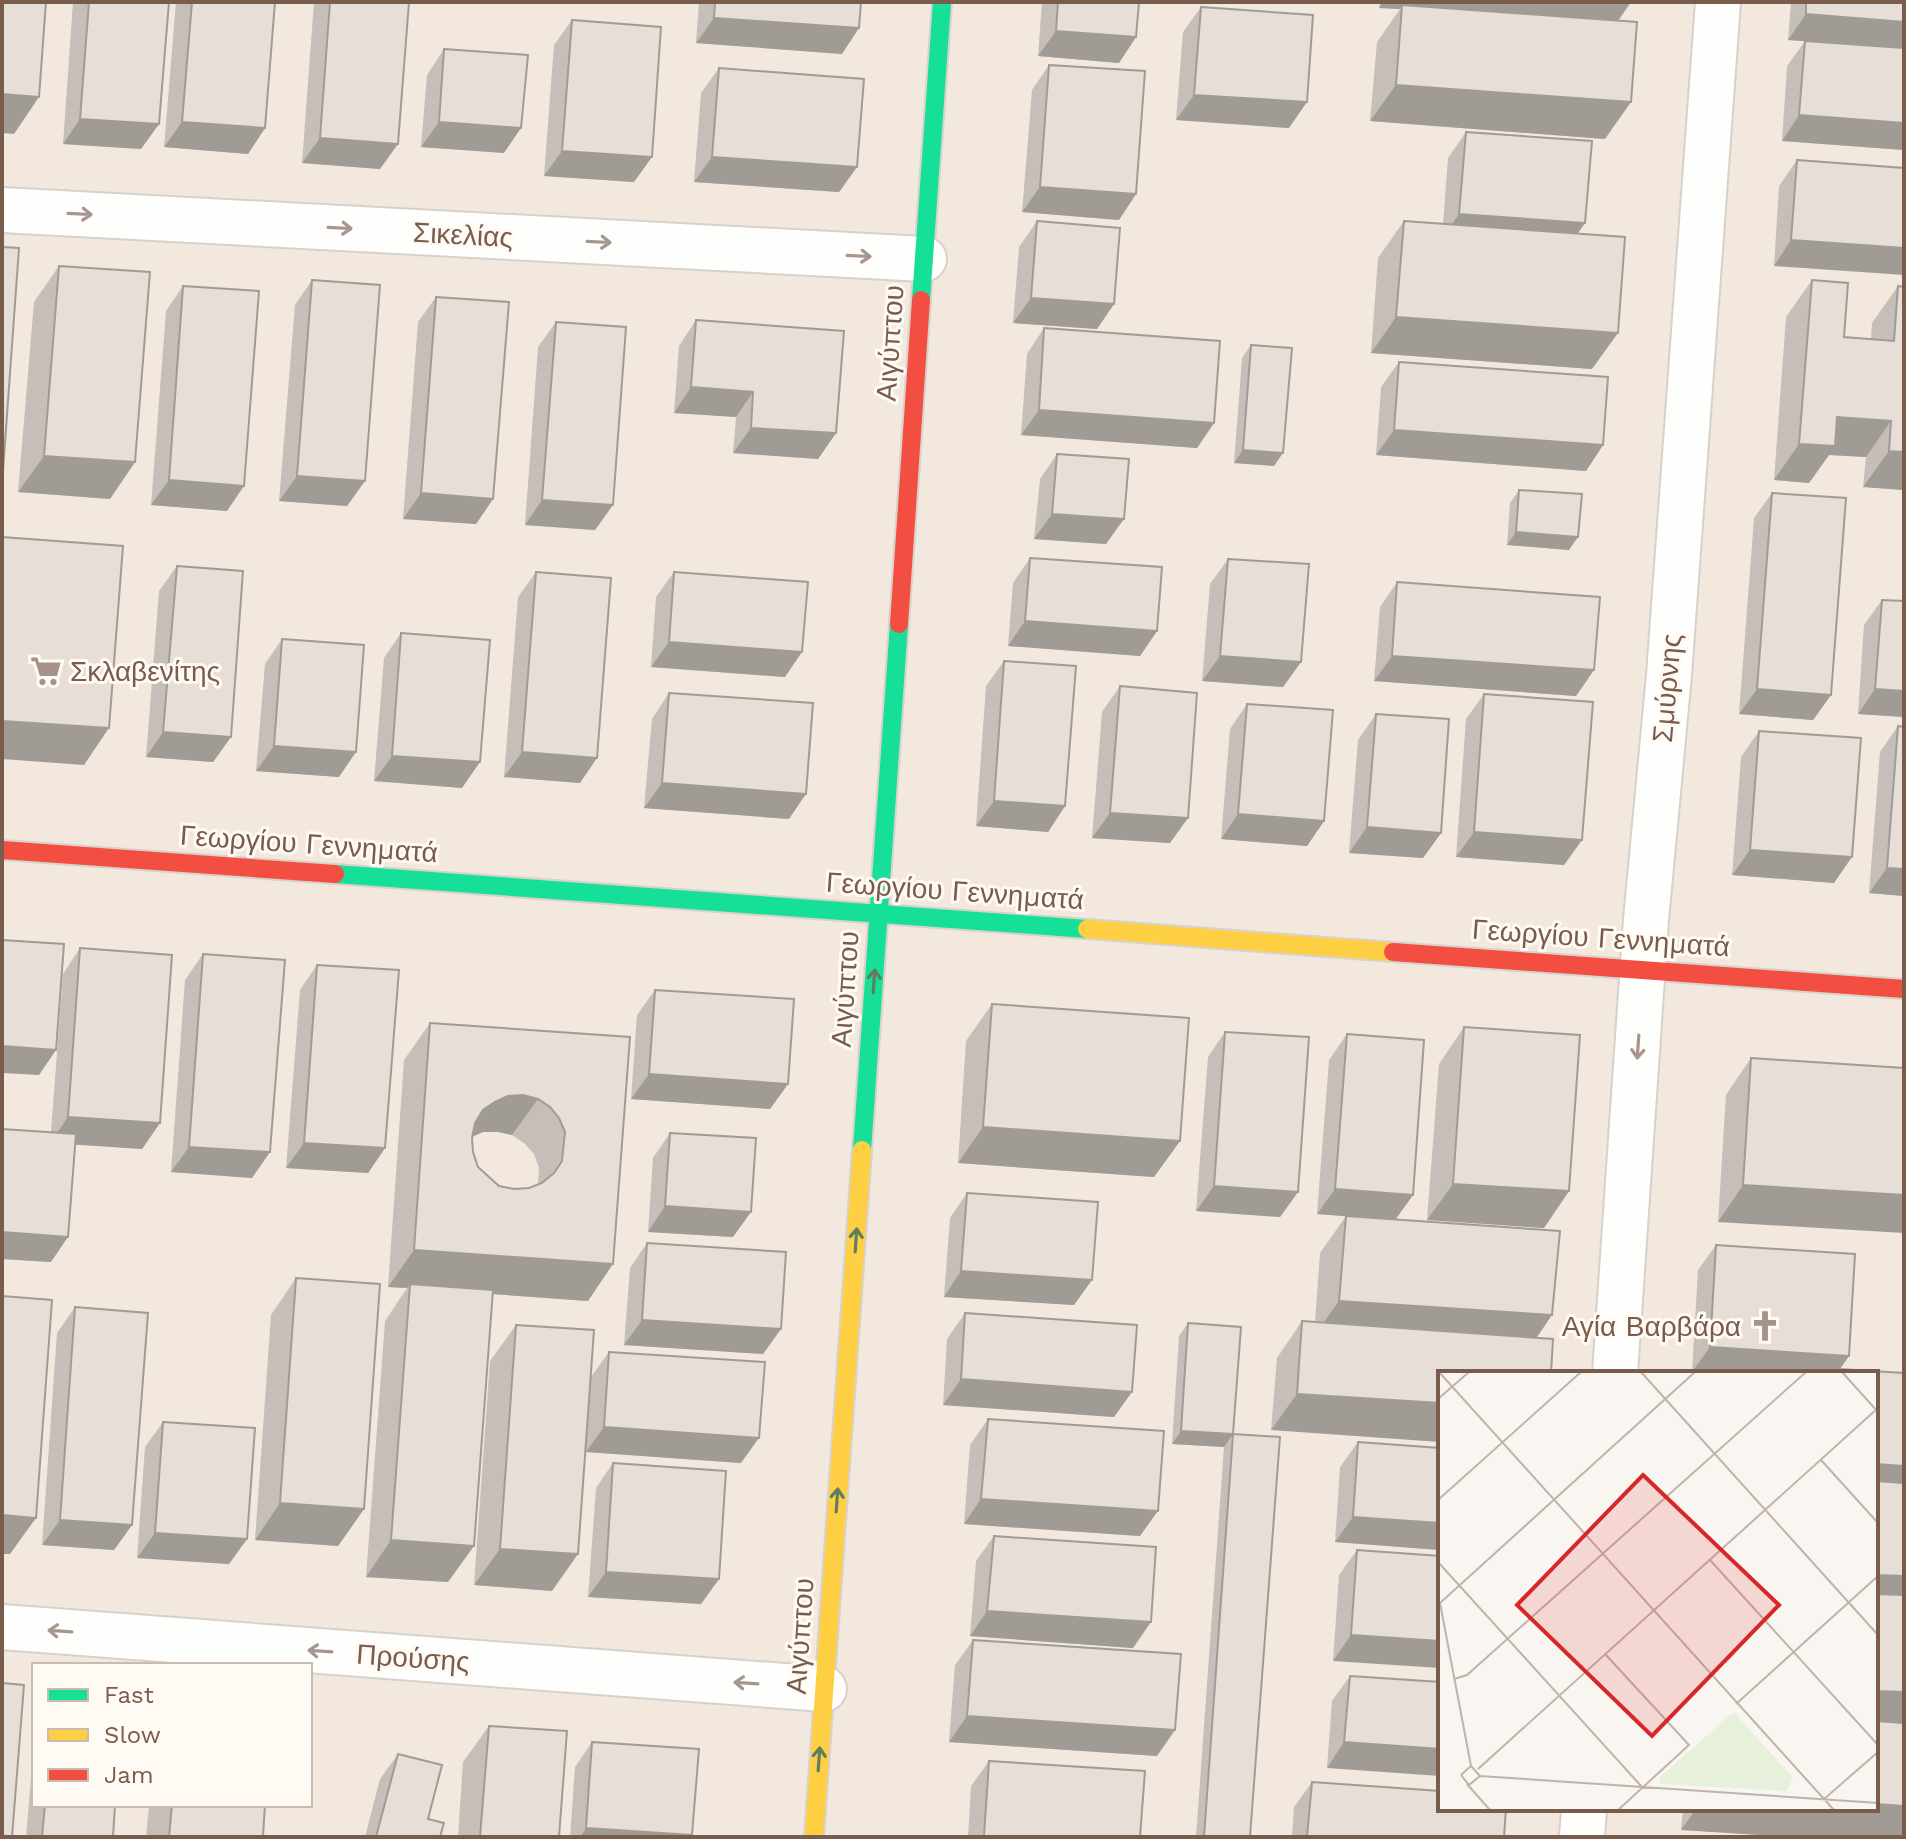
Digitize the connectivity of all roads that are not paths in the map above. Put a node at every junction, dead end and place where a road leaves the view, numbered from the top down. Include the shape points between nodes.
1 (942, 2) edge
2 (1718, 2) edge
3 (2, 210) edge
4 (924, 259) junction
5 (2, 850) edge
6 (878, 914) junction
7 (1643, 969) junction
8 (1904, 989) edge
9 (1615, 1371) edge
10 (2, 1627) edge
11 (824, 1689) junction
12 (1584, 1811) edge
13 (814, 1837) edge
14 (1582, 1837) edge

1 - 4 main road, Αιγύπτου
2 - 7 street, Σμύρνης
3 -> 4 street, Σικελίας
4 - 6 main road, Αιγύπτου
5 - 6 main road, Γεωργίου Γεννηματά
6 - 7 main road, Γεωργίου Γεννηματά
11 -> 6 main road, Αιγύπτου
7 - 8 main road, Γεωργίου Γεννηματά
7 -> 9 street, Σμύρνης
11 -> 10 street, Προύσης
13 -> 11 main road, Αιγύπτου
12 - 14 street

